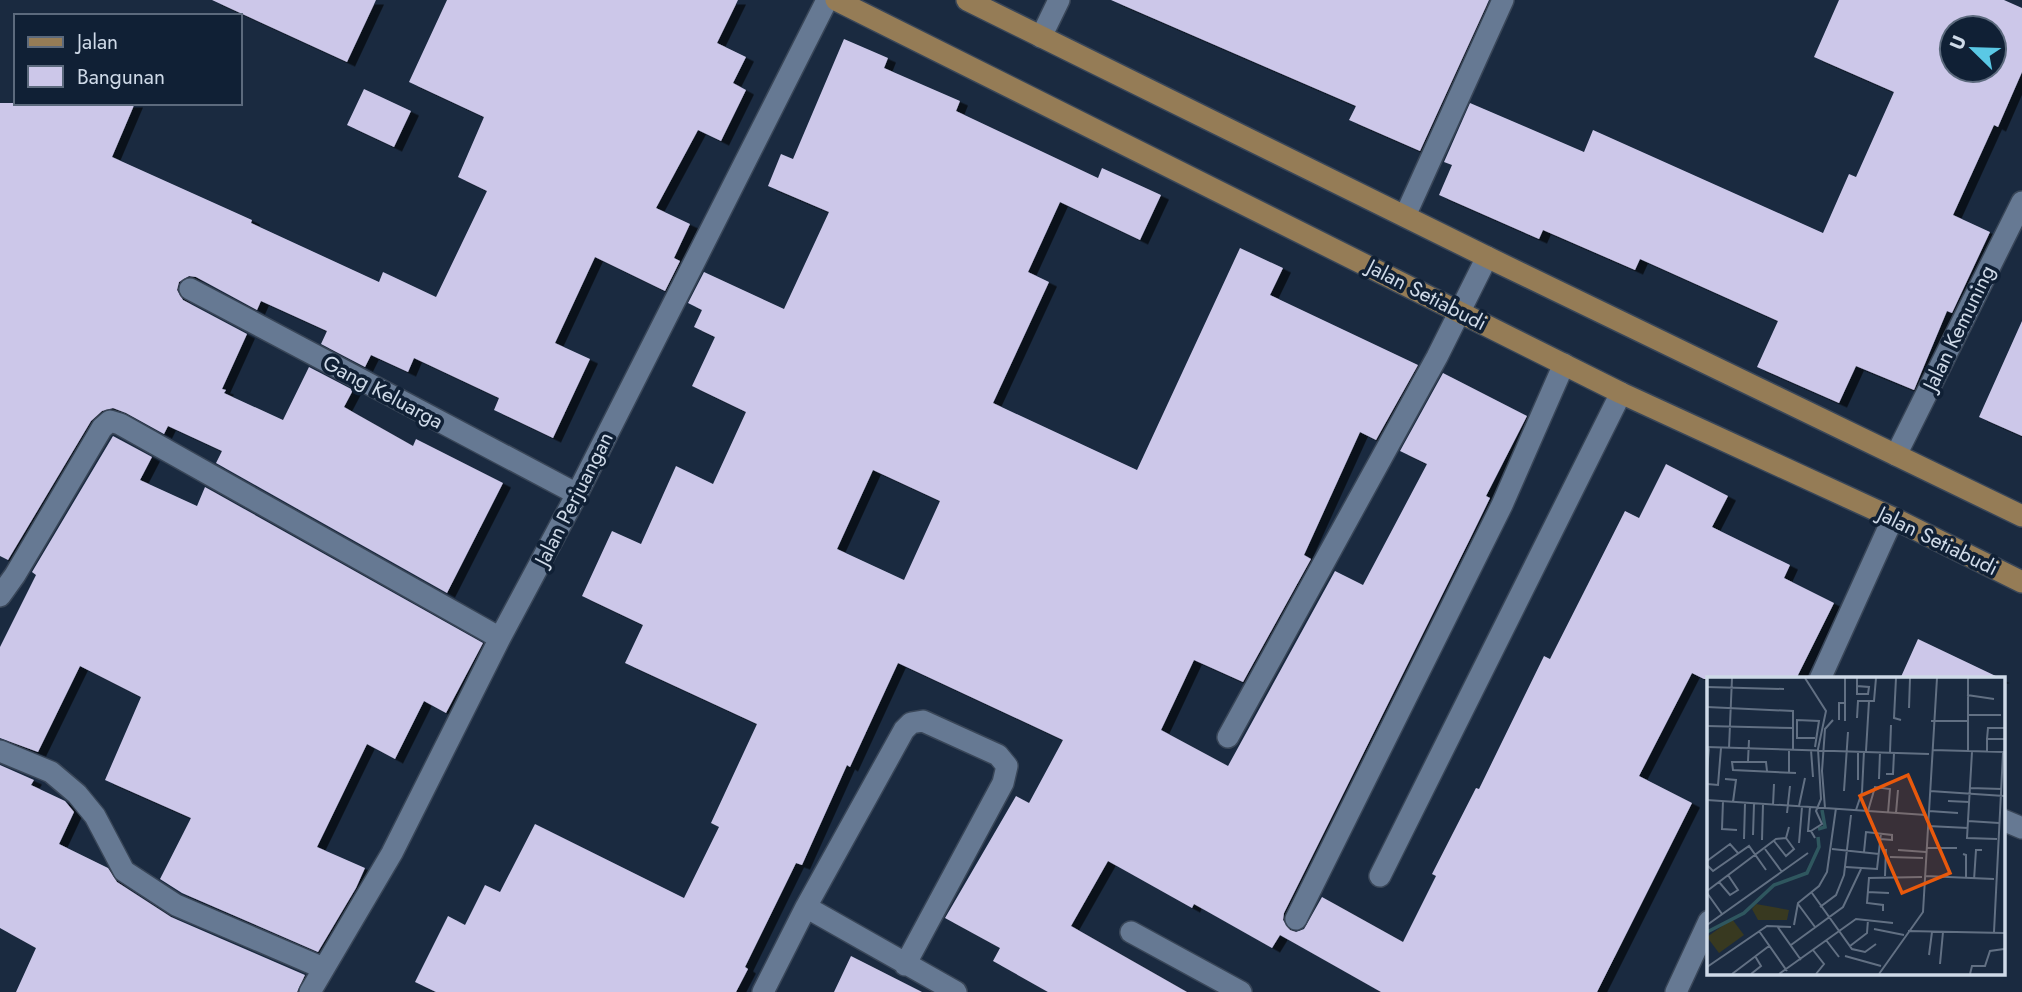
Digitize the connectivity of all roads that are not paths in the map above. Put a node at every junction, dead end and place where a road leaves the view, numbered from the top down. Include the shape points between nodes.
1 (827, 0) edge
2 (836, 0) edge
3 (967, 0) edge
4 (1059, 0) edge
5 (1503, 0) edge
6 (1041, 37) junction
7 (2022, 202) edge
8 (1405, 216) junction
9 (1487, 257) junction
10 (190, 289) dead end
11 (1459, 312) junction
12 (1564, 364) junction
13 (1621, 393) junction
14 (1896, 455) junction
15 (577, 494) junction
16 (2022, 516) edge
17 (1893, 518) junction
18 (2022, 582) edge
19 (0, 596) edge
20 (500, 638) junction
21 (1821, 677) edge
22 (1228, 737) dead end
23 (0, 751) edge
24 (2004, 820) edge
25 (2022, 828) edge
26 (1380, 876) dead end
27 (806, 907) junction
28 (1296, 919) dead end
29 (1707, 925) edge
30 (1131, 932) dead end
31 (905, 965) junction
32 (323, 968) junction
33 (310, 992) edge
34 (763, 992) edge
35 (957, 992) edge
36 (1241, 992) edge
37 (1676, 992) edge

1 - 15 street, Jalan Perjuangan
2 - 11 main road, Jalan Setiabudi
3 - 6 main road
4 - 6 street
5 - 8 street
6 - 8 main road
7 - 14 street, Jalan Kemuning
8 - 9 main road
9 - 11 street
9 - 14 main road
10 - 15 street, Gang Keluarga
11 - 12 main road, Jalan Setiabudi
11 - 22 street
12 - 13 main road, Jalan Setiabudi
12 - 28 street via 1502,505
13 - 17 main road, Jalan Setiabudi
13 - 26 street
14 - 16 main road
15 - 20 street, Jalan Perjuangan
17 - 18 main road, Jalan Setiabudi
17 - 21 street
19 - 20 street via 110,421
20 - 32 street, Jalan Perjuangan via 392,853
23 - 32 street via 51,772 77,794 95,816 124,871 176,905
24 - 25 street
27 - 31 street
27 - 31 street via 911,723 930,723 998,755 1007,766 1003,783
27 - 34 street
29 - 37 street
30 - 36 street
31 - 35 street
32 - 33 street, Jalan Perjuangan

